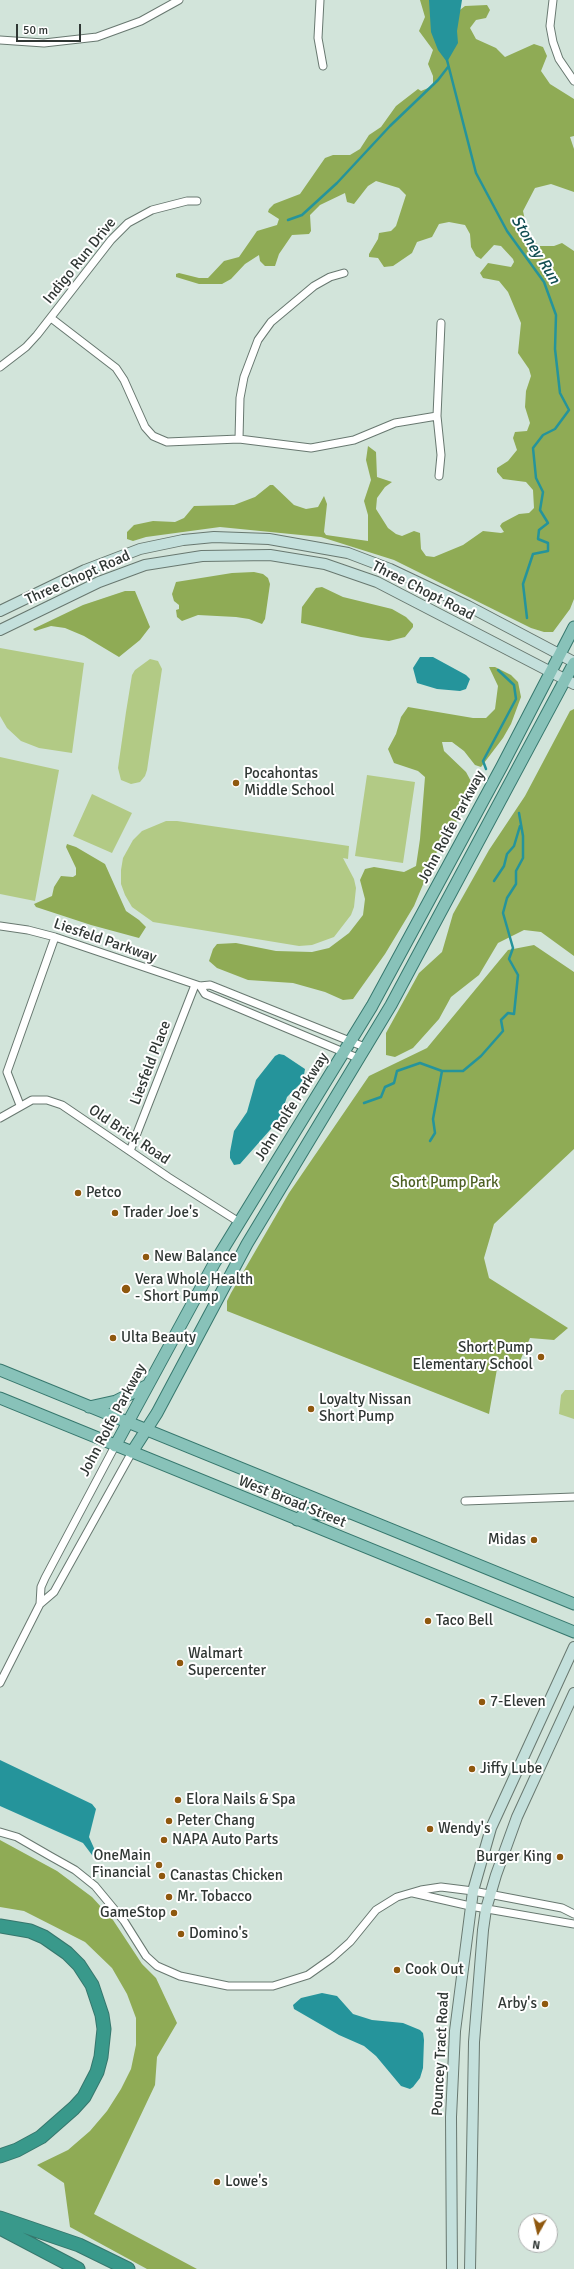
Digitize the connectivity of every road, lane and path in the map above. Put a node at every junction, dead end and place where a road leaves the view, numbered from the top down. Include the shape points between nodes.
1 (179, 0) edge
2 (320, 0) edge
3 (552, 0) edge
4 (0, 40) edge
5 (323, 66) dead end
6 (574, 81) edge
7 (197, 201) dead end
8 (344, 273) dead end
9 (51, 318) junction
10 (441, 322) dead end
11 (0, 367) edge
12 (437, 416) junction
13 (240, 439) junction
14 (439, 476) dead end
15 (0, 612) edge
16 (574, 627) edge
17 (0, 630) edge
18 (560, 654) junction
19 (574, 662) edge
20 (550, 673) junction
21 (569, 681) edge
22 (0, 926) edge
23 (55, 937) junction
24 (197, 986) junction
25 (351, 1042) junction
26 (367, 1048) junction
27 (345, 1052) junction
28 (360, 1059) junction
29 (20, 1105) junction
30 (0, 1118) edge
31 (130, 1151) junction
32 (239, 1222) junction
33 (0, 1370) edge
34 (148, 1385) junction
35 (0, 1398) edge
36 (89, 1407) junction
37 (128, 1423) junction
38 (146, 1431) junction
39 (115, 1446) junction
40 (132, 1452) junction
41 (574, 1497) edge
42 (465, 1501) dead end
43 (349, 1513) junction
44 (297, 1520) junction
45 (40, 1604) junction
46 (574, 1604) edge
47 (574, 1632) edge
48 (574, 1647) edge
49 (0, 1683) edge
50 (574, 1693) edge
51 (0, 1832) edge
52 (473, 1891) junction
53 (411, 1893) junction
54 (490, 1894) junction
55 (470, 1906) junction
56 (486, 1909) junction
57 (574, 1914) edge
58 (574, 1924) edge
59 (0, 1926) edge
60 (0, 2156) edge
61 (0, 2218) edge
62 (0, 2228) edge
63 (78, 2269) edge
64 (128, 2269) edge
65 (452, 2269) edge
66 (470, 2269) edge

1 - 4 street via 141,21 97,37 44,44
2 - 5 street via 318,38
3 - 6 street via 550,26 554,49
7 - 9 street, Indigo Run Drive via 152,210 128,223 111,240
8 - 13 street via 314,286 271,322 258,340 244,377 240,398
9 - 11 street, Indigo Run Drive via 26,347
9 - 13 street via 116,368 145,427 157,438 174,443
10 - 12 street
12 - 13 street via 395,423 332,446 311,448
12 - 14 street via 441,455
15 - 18 main road, Three Chopt Road via 85,570 140,549 183,540 214,537 269,538 348,553 390,569
16 - 18 main road, John Rolfe Parkway
17 - 20 main road, Three Chopt Road via 99,582 145,565 202,556 270,555 325,564 377,582
18 - 19 main road, Three Chopt Road
18 - 20 main road, John Rolfe Parkway
19 - 21 main road, John Rolfe Parkway
20 - 21 main road, Three Chopt Road
20 - 25 main road, John Rolfe Parkway
21 - 26 main road, John Rolfe Parkway
22 - 23 street, Liesfeld Parkway
23 - 24 street, Liesfeld Parkway
23 - 29 street via 7,1072
24 - 25 street, Liesfeld Parkway via 210,985
24 - 27 street, Liesfeld Parkway via 205,994
24 - 31 street, Liesfeld Place
25 - 26 street, Liesfeld Parkway
25 - 27 main road, John Rolfe Parkway
26 - 28 main road, John Rolfe Parkway
27 - 28 street, Liesfeld Parkway
27 - 32 main road, John Rolfe Parkway
28 - 38 main road, John Rolfe Parkway via 246,1244
29 - 30 street, Old Brick Road
29 - 31 street, Old Brick Road via 32,1100 48,1100 62,1105
31 - 32 street, Old Brick Road
32 - 34 main road, John Rolfe Parkway
33 - 36 main road, West Broad Street
34 - 36 main road via 116,1401
34 - 37 main road, John Rolfe Parkway
35 - 39 main road, West Broad Street
36 - 37 main road, West Broad Street
37 - 38 main road, West Broad Street
37 - 39 main road, John Rolfe Parkway
38 - 40 main road, John Rolfe Parkway
38 - 43 main road, West Broad Street
39 - 40 main road, West Broad Street
39 - 45 street, John Rolfe Parkway via 40,1587
40 - 44 main road, West Broad Street
40 - 45 street, John Rolfe Parkway via 54,1592
41 - 42 street
43 - 44 main road via 311,1513
43 - 46 main road, West Broad Street
44 - 47 main road, West Broad Street
45 - 49 street, John Rolfe Parkway
48 - 52 main road, Pouncey Tract Road via 492,1828
50 - 54 main road via 520,1810
51 - 53 street via 17,1837 75,1870 95,1886 116,1910 146,1956 157,1966 180,1976 211,1984 259,1987 287,1983 308,1975 350,1942 376,1910 397,1897
52 - 53 street via 442,1887
52 - 54 street
52 - 55 main road, Pouncey Tract Road
53 - 55 street
54 - 56 main road
54 - 57 street via 562,1908
55 - 56 street
55 - 65 main road, Pouncey Tract Road via 455,2031 451,2117
56 - 58 street
56 - 66 main road via 474,2042
59 - 60 highway via 30,1931 44,1937 79,1964 92,1985 104,2029 97,2072 74,2108 41,2137
61 - 64 highway via 53,2235
62 - 63 highway

